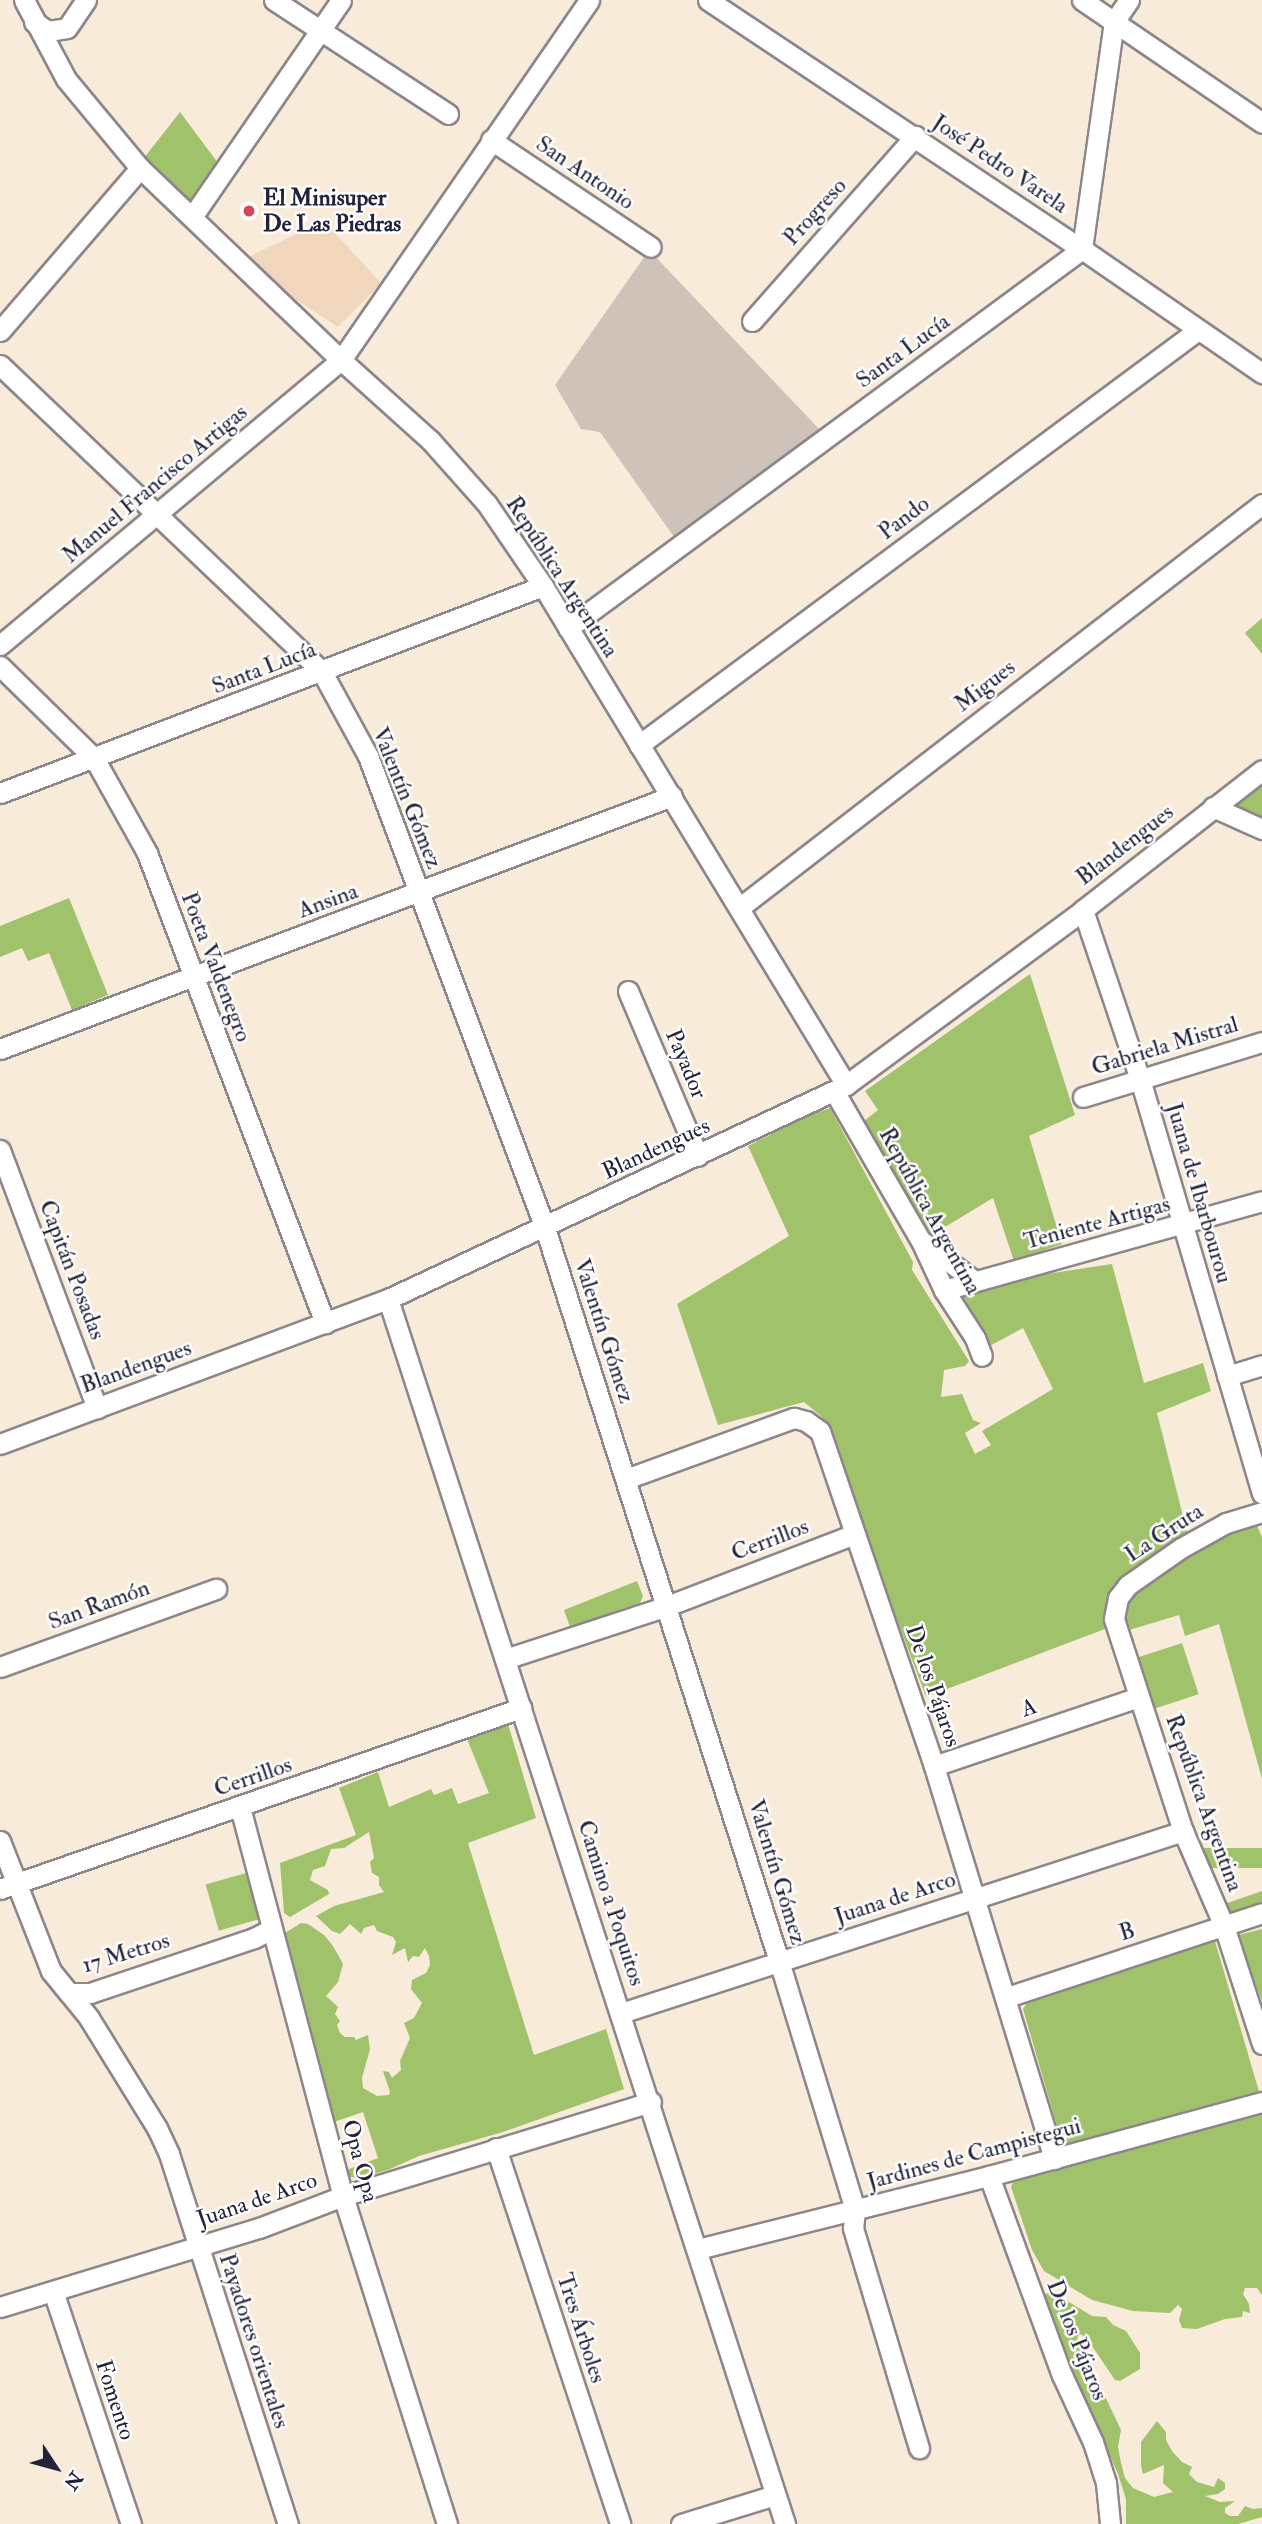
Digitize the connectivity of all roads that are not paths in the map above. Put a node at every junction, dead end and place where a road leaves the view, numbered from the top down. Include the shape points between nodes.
1 (24, 0) edge
2 (86, 0) edge
3 (274, 0) edge
4 (341, 0) edge
5 (589, 0) edge
6 (708, 0) edge
7 (1083, 0) edge
8 (1129, 0) edge
9 (34, 22) junction
10 (1114, 22) junction
11 (68, 27) junction
12 (321, 30) junction
13 (56, 61) junction
14 (448, 114) dead end
15 (1262, 123) edge
16 (915, 136) junction
17 (491, 140) junction
18 (140, 168) junction
19 (192, 217) junction
20 (651, 247) dead end
21 (1083, 249) junction
22 (751, 321) dead end
23 (1198, 330) junction
24 (0, 331) edge
25 (341, 360) junction
26 (0, 365) edge
27 (1262, 373) edge
28 (1262, 504) edge
29 (158, 515) junction
30 (543, 586) junction
31 (568, 628) junction
32 (0, 645) edge
33 (0, 666) edge
34 (322, 672) junction
35 (639, 745) junction
36 (94, 758) junction
37 (1262, 770) edge
38 (0, 793) edge
39 (672, 796) junction
40 (1213, 807) junction
41 (1262, 829) edge
42 (418, 893) junction
43 (739, 908) junction
44 (1083, 909) junction
45 (192, 976) junction
46 (628, 991) dead end
47 (1262, 1042) edge
48 (0, 1049) edge
49 (1140, 1079) junction
50 (840, 1088) junction
51 (1083, 1097) dead end
52 (0, 1150) edge
53 (698, 1156) junction
54 (1262, 1201) edge
55 (1184, 1225) junction
56 (545, 1228) junction
57 (921, 1241) junction
58 (972, 1279) junction
59 (944, 1290) junction
60 (388, 1299) junction
61 (325, 1322) junction
62 (982, 1356) dead end
63 (1262, 1365) edge
64 (1227, 1376) junction
65 (97, 1408) junction
66 (0, 1444) edge
67 (626, 1479) junction
68 (1262, 1493) edge
69 (1262, 1512) edge
70 (855, 1534) junction
71 (216, 1589) dead end
72 (667, 1605) junction
73 (1114, 1619) joint
74 (505, 1659) junction
75 (0, 1667) edge
76 (1139, 1697) junction
77 (521, 1708) junction
78 (934, 1766) junction
79 (240, 1807) junction
80 (1183, 1831) junction
81 (0, 1841) edge
82 (8, 1886) edge
83 (975, 1898) junction
84 (1262, 1913) edge
85 (1224, 1926) junction
86 (272, 1929) junction
87 (779, 1961) junction
88 (69, 1993) junction
89 (1007, 1997) junction
90 (621, 2013) junction
91 (1262, 2044) edge
92 (651, 2102) junction
93 (1262, 2102) edge
94 (496, 2148) junction
95 (1054, 2159) junction
96 (989, 2176) junction
97 (343, 2196) junction
98 (855, 2210) junction
99 (197, 2248) junction
100 (698, 2249) junction
101 (53, 2291) junction
102 (0, 2308) edge
103 (919, 2448) dead end
104 (775, 2495) junction
105 (131, 2524) edge
106 (288, 2524) edge
107 (447, 2524) edge
108 (620, 2524) edge
109 (681, 2524) edge
110 (785, 2524) edge
111 (1110, 2524) edge

1 - 9 street, República Argentina
2 - 11 street
3 - 12 street
4 - 12 street
5 - 17 street, Manuel Francisco Artigas
6 - 16 street, José Pedro Varela
7 - 10 street
8 - 10 street
9 - 11 street via 48,31
9 - 13 street, República Argentina
10 - 15 street
10 - 21 street
11 - 13 street
12 - 14 street
12 - 19 street
13 - 18 street, República Argentina
16 - 21 street, José Pedro Varela
16 - 22 street, Progreso
17 - 20 street, San Antonio
17 - 25 street, Manuel Francisco Artigas
18 - 19 street, República Argentina
18 - 24 street
19 - 25 street, República Argentina
21 - 23 street, José Pedro Varela
21 - 31 street, Santa Lucía
23 - 27 street, José Pedro Varela
23 - 35 street, Pando
25 - 29 street, Manuel Francisco Artigas
25 - 30 street, República Argentina via 430,440 487,504
26 - 29 street, Valentín Gómez
28 - 43 street, Migues
29 - 32 street, Manuel Francisco Artigas
29 - 34 street, Valentín Gómez
30 - 31 street, República Argentina
30 - 34 street, Santa Lucía
31 - 35 street, República Argentina
33 - 36 street, Poeta Valdenegro
34 - 36 street, Santa Lucía
34 - 42 street, Valentín Gómez via 368,756
35 - 39 street, República Argentina
36 - 38 street, Santa Lucía
36 - 45 street, Poeta Valdenegro via 147,853
37 - 40 street, Blandengues
39 - 42 street, Ansina
39 - 43 street, República Argentina
40 - 41 street
40 - 44 street, Blandengues
42 - 45 street, Ansina
42 - 56 street, Valentín Gómez
43 - 50 street, República Argentina
44 - 49 street, Juana de Ibarbourou
44 - 50 street, Blandengues
45 - 48 street, Ansina
45 - 61 street, Poeta Valdenegro
46 - 53 street, Payador
47 - 49 street, Gabriela Mistral
49 - 51 street, Gabriela Mistral
49 - 55 street, Juana de Ibarbourou
50 - 53 street, Blandengues
50 - 57 street, República Argentina
52 - 65 street, Capitán Posadas
53 - 56 street, Blandengues
54 - 55 street, Teniente Artigas
55 - 58 street, Teniente Artigas
55 - 64 street, Juana de Ibarbourou
56 - 60 street, Blandengues
56 - 67 street, Valentín Gómez
57 - 58 street
57 - 59 street, República Argentina
58 - 59 street, Teniente Artigas
59 - 62 street, República Argentina
60 - 61 street, Blandengues
60 - 74 street, Camino a Poquitos
61 - 65 street, Blandengues
63 - 64 street
64 - 68 street, Juana de Ibarbourou
65 - 66 street, Blandengues
67 - 70 street, De los Pájaros via 794,1418 806,1421 825,1440
67 - 72 street, Valentín Gómez
69 - 73 street, La Gruta via 1226,1523 1128,1585 1118,1598
70 - 72 street, Cerrillos
70 - 78 street, De los Pájaros
71 - 75 street, San Ramón
72 - 74 street, Cerrillos
72 - 87 street, Valentín Gómez
73 - 76 street, República Argentina
74 - 77 street, Camino a Poquitos
76 - 78 street, A
76 - 80 street, República Argentina
77 - 79 street, Cerrillos
77 - 90 street, Camino a Poquitos
78 - 83 street, De los Pájaros
79 - 82 street, Cerrillos
79 - 86 street, Opa Opa
80 - 83 street, Juana de Arco
80 - 85 street, República Argentina
81 - 82 street, 17 Metros
82 - 88 street, 17 Metros via 51,1972
83 - 87 street, Juana de Arco
83 - 89 street, De los Pájaros
84 - 85 street, B
85 - 89 street, B
85 - 91 street, República Argentina
86 - 88 street, 17 Metros via 90,1993
86 - 97 street, Opa Opa
87 - 90 street, Juana de Arco
87 - 98 street, Valentín Gómez
88 - 99 street, Payadores orientales via 157,2128
89 - 95 street, De los Pájaros
90 - 92 street, Camino a Poquitos
92 - 94 street, Juana de Arco
92 - 100 street, Camino a Poquitos
93 - 95 street, Jardines de Campistegui
94 - 97 street, Juana de Arco
94 - 108 street, Tres Árboles
95 - 96 street, Jardines de Campistegui
96 - 98 street, Jardines de Campistegui
96 - 111 street, De los Pájaros via 1062,2375 1093,2442 1106,2483
97 - 99 street, Juana de Arco
97 - 107 street, Opa Opa
98 - 100 street, Jardines de Campistegui
98 - 103 street, Valentín Gómez via 853,2228
99 - 101 street, Juana de Arco
99 - 106 street, Payadores orientales
100 - 104 street, Camino a Poquitos
101 - 102 street, Juana de Arco
101 - 105 street, Fomento
104 - 109 street
104 - 110 street, Camino a Poquitos

